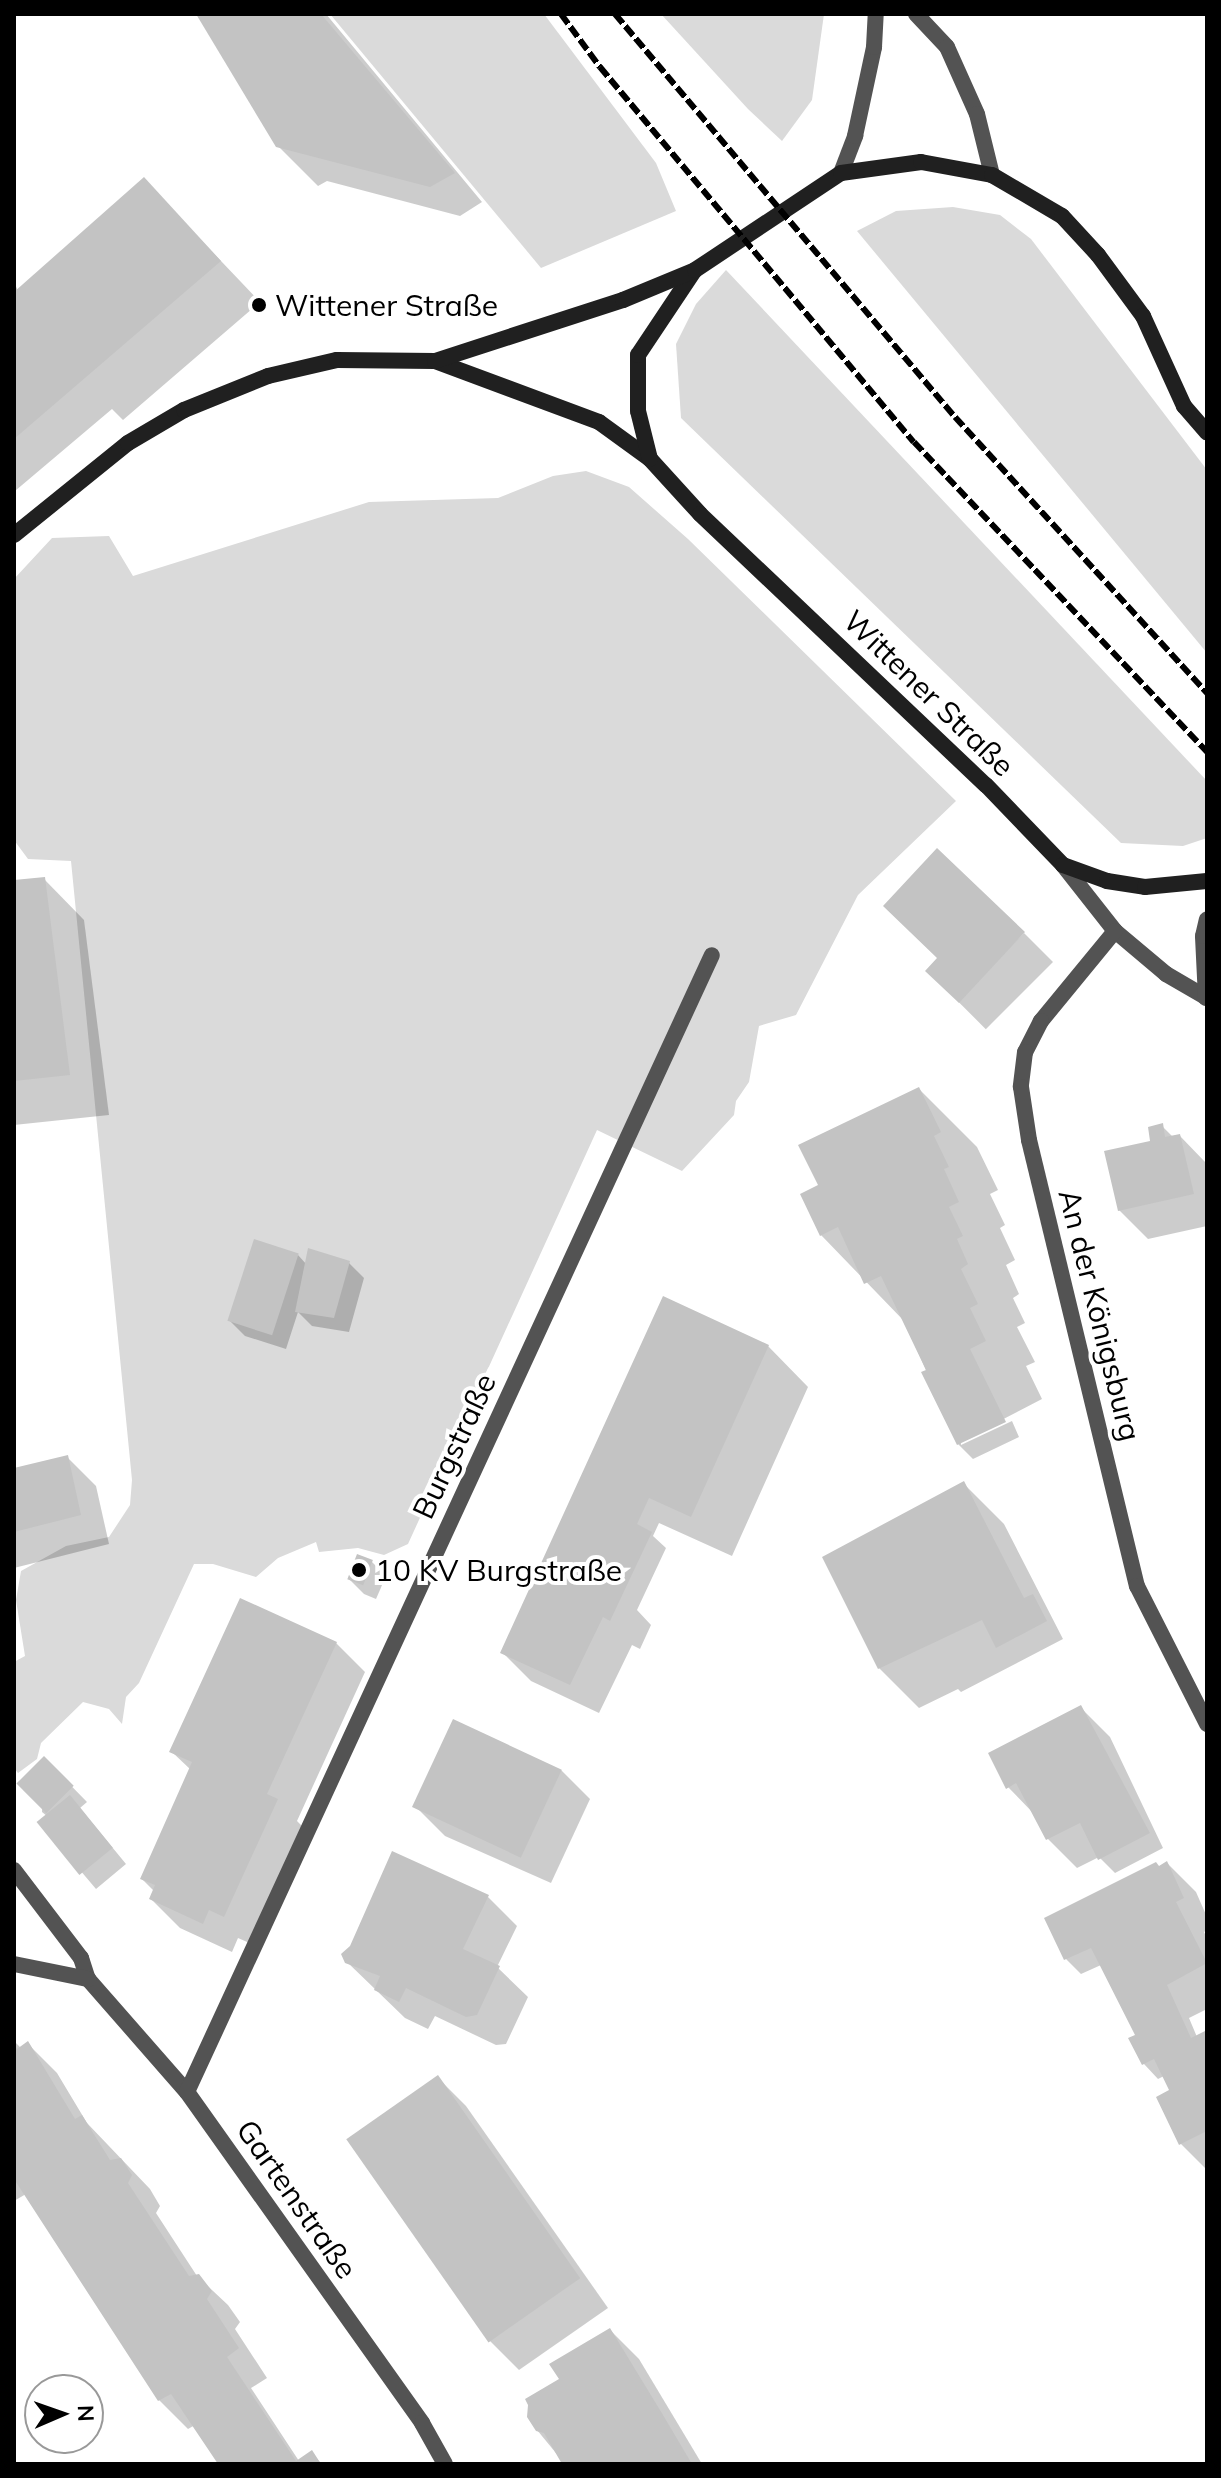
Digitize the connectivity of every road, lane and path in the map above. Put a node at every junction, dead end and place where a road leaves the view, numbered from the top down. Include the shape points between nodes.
1 (876, 14) edge
2 (916, 14) edge
3 (841, 173) junction
4 (992, 175) junction
5 (695, 270) junction
6 (435, 361) junction
7 (1207, 432) edge
8 (650, 459) junction
9 (14, 535) edge
10 (1063, 865) junction
11 (1207, 881) edge
12 (1207, 919) edge
13 (1115, 931) junction
14 (712, 955) dead end
15 (1207, 998) edge
16 (1207, 1724) edge
17 (14, 1870) edge
18 (14, 1964) edge
19 (88, 1979) junction
20 (187, 2092) junction
21 (445, 2464) edge

1 - 3 street via 855,136
2 - 4 street via 947,47 977,114
3 - 4 main road, Wittener Straße via 921,162
3 - 5 main road, Wittener Straße
4 - 7 main road, Wittener Straße via 1062,216 1098,255 1143,316 1184,406
5 - 6 main road, Wittener Straße via 623,300
5 - 8 main road, Wittener Straße via 638,355 638,411
6 - 8 main road, Wittener Straße via 599,422
6 - 9 main road, Wittener Straße via 337,360 268,376 184,410 128,443
8 - 10 main road, Wittener Straße via 700,514
10 - 11 main road, Wittener Straße via 1107,881 1145,887
10 - 13 street
12 - 15 street
13 - 15 street via 1166,974
13 - 16 street, An der Königsburg via 1041,1021 1025,1052 1021,1087 1029,1140 1137,1586
14 - 20 street, Burgstraße
17 - 19 street, Gartenstraße via 81,1958
18 - 19 street
19 - 20 street, Gartenstraße
20 - 21 street, Gartenstraße via 422,2423

